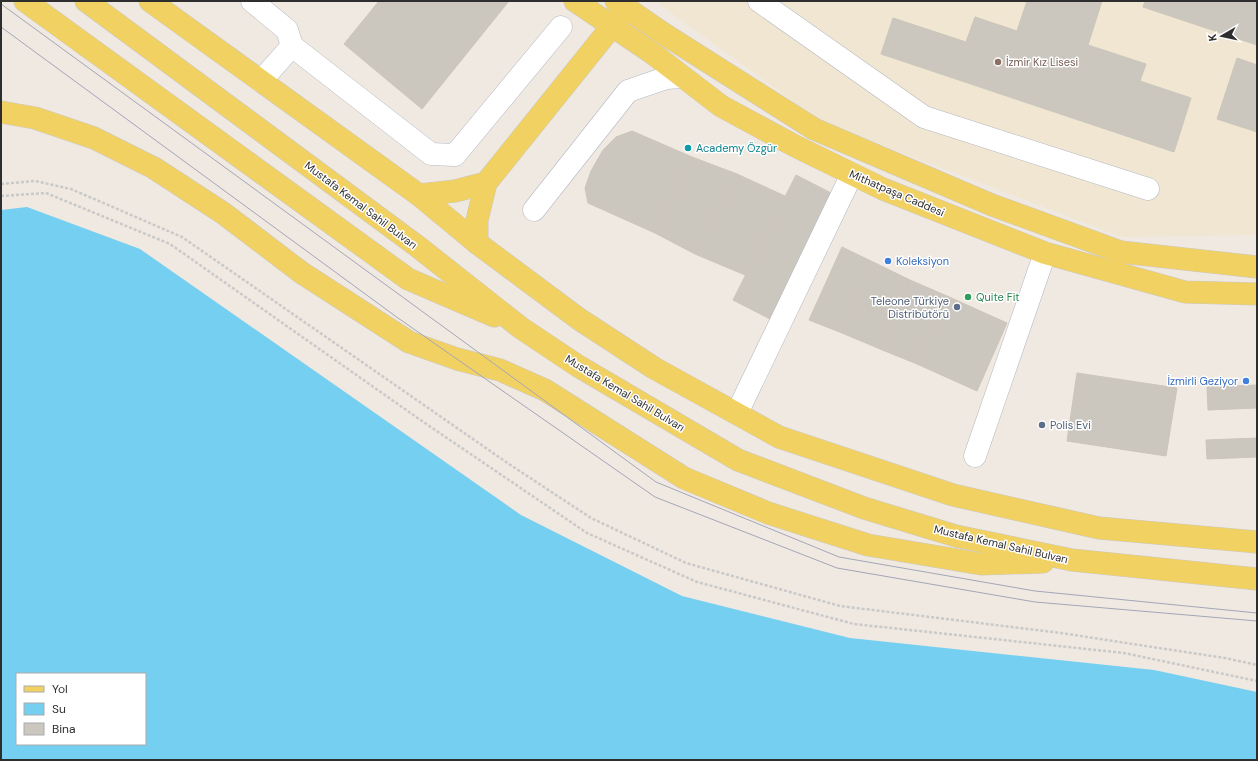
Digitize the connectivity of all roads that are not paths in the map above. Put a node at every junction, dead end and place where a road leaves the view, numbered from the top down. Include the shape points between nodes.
1 (25, 1) edge
2 (86, 1) edge
3 (150, 1) edge
4 (252, 1) edge
5 (575, 1) edge
6 (759, 1) edge
7 (621, 5) edge
8 (561, 27) dead end
9 (613, 27) junction
10 (292, 46) junction
11 (682, 77) junction
12 (261, 81) junction
13 (1, 112) edge
14 (852, 174) junction
15 (486, 183) junction
16 (1148, 189) dead end
17 (418, 195) junction
18 (534, 210) dead end
19 (477, 243) junction
20 (1045, 253) junction
21 (1257, 267) edge
22 (1257, 294) edge
23 (521, 328) junction
24 (737, 414) junction
25 (975, 456) dead end
26 (1257, 542) edge
27 (1072, 560) junction
28 (1257, 580) edge

1 - 23 main road via 408,279
2 - 23 main road, Mustafa Kemal Sahil Bulvarı via 417,246
3 - 12 main road
4 - 10 lane via 287,30
5 - 9 main road, Mithatpaşa Caddesi
6 - 16 lane via 924,117
7 - 9 main road
7 - 21 main road via 814,129 992,205 1121,252
8 - 10 lane via 455,155 431,154
9 - 11 main road, Mithatpaşa Caddesi
9 - 15 main road
10 - 12 lane
11 - 14 main road, Mithatpaşa Caddesi via 721,106
11 - 18 lane via 666,78 628,91
12 - 17 main road
13 - 27 main road via 35,118 94,138 154,168 223,213 302,273 409,342 457,359 500,370 546,390 684,478 768,513 868,545 981,564
14 - 20 main road, Mithatpaşa Caddesi via 883,189
14 - 24 lane
15 - 17 main road via 455,191
15 - 19 main road via 477,220
17 - 19 main road
19 - 24 main road via 579,319 648,364
20 - 22 main road, Mithatpaşa Caddesi via 1185,292
20 - 25 lane
23 - 27 main road, Mustafa Kemal Sahil Bulvarı via 578,366 738,460 864,508 956,536
24 - 26 main road via 779,436 953,495 1100,528
27 - 28 main road, Mustafa Kemal Sahil Bulvarı

